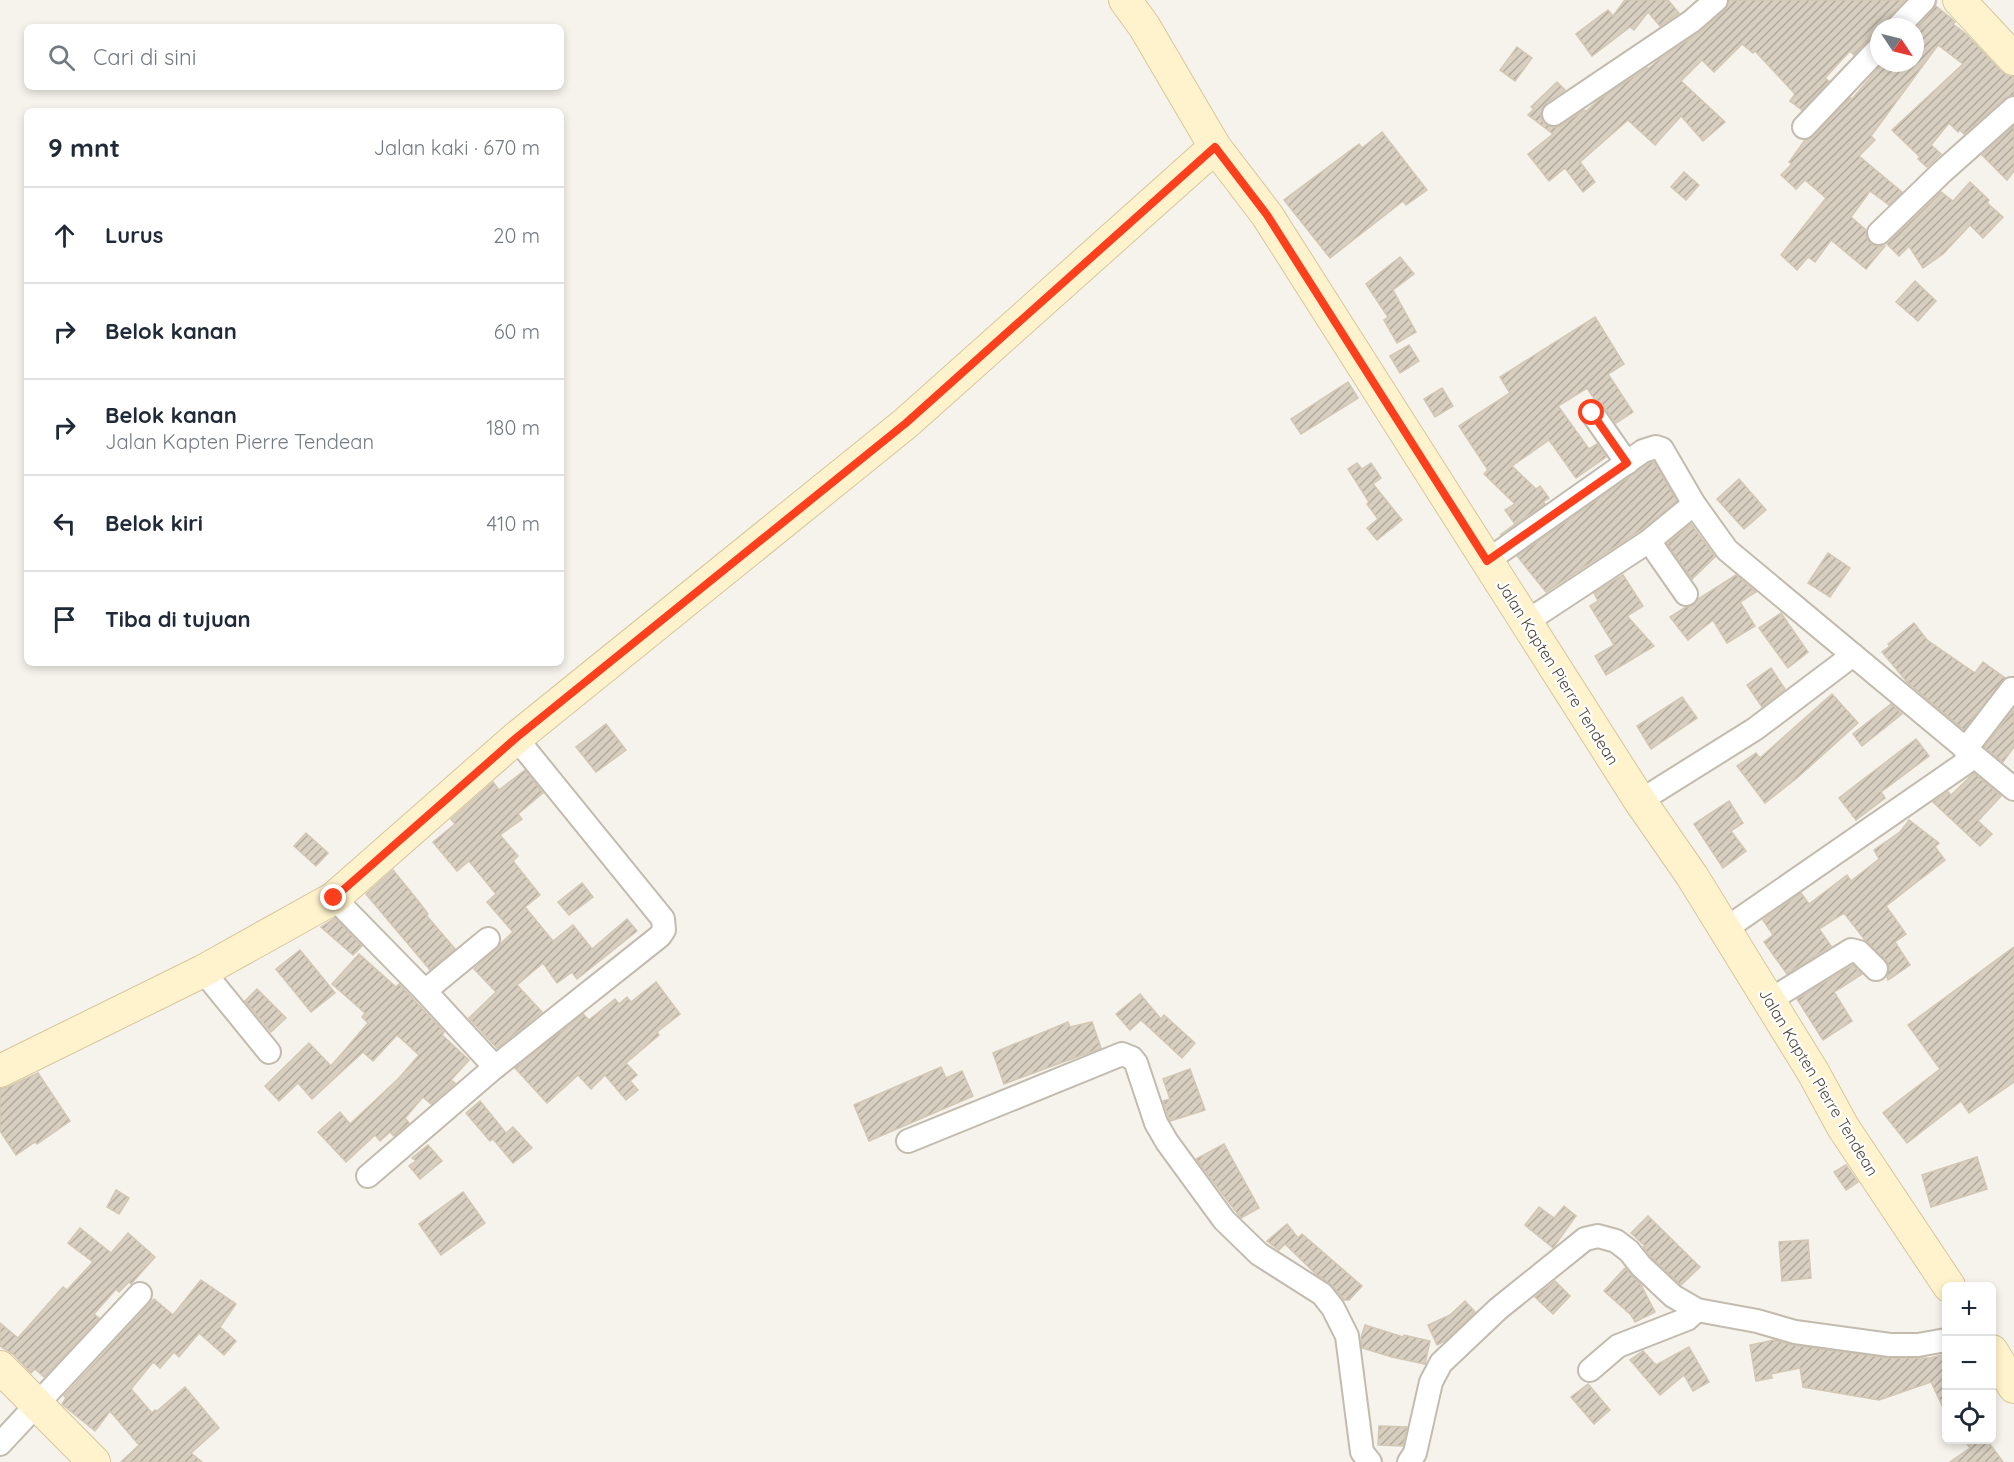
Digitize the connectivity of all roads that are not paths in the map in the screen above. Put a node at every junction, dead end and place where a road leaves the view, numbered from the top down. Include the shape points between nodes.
1 (1125, 0) edge
2 (1716, 0) edge
3 (1924, 0) edge
4 (1959, 0) edge
5 (1907, 18) edge
6 (1870, 57) edge
7 (2014, 59) edge
8 (2014, 108) edge
9 (1554, 114) dead end
10 (1804, 127) dead end
11 (1215, 147) junction
12 (1879, 233) dead end
13 (1592, 413) dead end
14 (1627, 463) junction
15 (1694, 504) junction
16 (1649, 541) junction
17 (1487, 561) junction
18 (1686, 594) dead end
19 (1526, 622) junction
20 (1852, 655) junction
21 (2012, 689) dead end
22 (516, 738) junction
23 (1970, 753) junction
24 (2014, 789) edge
25 (1640, 801) junction
26 (334, 898) junction
27 (1724, 930) junction
28 (488, 939) dead end
29 (1876, 969) dead end
30 (203, 971) junction
31 (425, 991) junction
32 (1770, 1000) junction
33 (269, 1052) dead end
34 (495, 1067) junction
35 (0, 1071) edge
36 (908, 1142) dead end
37 (368, 1176) dead end
38 (1946, 1282) edge
39 (140, 1294) dead end
40 (1697, 1310) junction
41 (1942, 1341) edge
42 (1996, 1358) edge
43 (0, 1367) edge
44 (1590, 1370) dead end
45 (2014, 1387) edge
46 (38, 1404) junction
47 (0, 1444) edge
48 (94, 1462) edge
49 (1370, 1462) edge
50 (1409, 1462) edge

1 - 11 street, Jalan Kapten Pierre Tendean
2 - 9 street via 1692,21
3 - 5 street
4 - 7 street
6 - 10 street
8 - 12 street
11 - 17 street, Jalan Kapten Pierre Tendean via 1267,215
11 - 22 street via 906,423
13 - 14 street
14 - 15 street via 1650,448 1662,449
14 - 17 street
15 - 16 street
15 - 20 street via 1727,550
16 - 18 street
16 - 19 street
17 - 19 street, Jalan Kapten Pierre Tendean
19 - 25 street, Jalan Kapten Pierre Tendean
20 - 23 street
20 - 25 street via 1755,729
21 - 23 street
22 - 26 street
22 - 34 street via 665,924 660,936
23 - 24 street
23 - 27 street
25 - 27 street, Jalan Kapten Pierre Tendean
26 - 30 street
26 - 31 street
27 - 32 street, Jalan Kapten Pierre Tendean
28 - 31 street
29 - 32 street via 1859,952 1851,950
30 - 33 street
30 - 35 street
31 - 34 street
32 - 38 street, Jalan Kapten Pierre Tendean via 1843,1127
34 - 37 street
36 - 49 street via 1122,1054 1132,1058 1156,1123 1224,1220 1259,1254 1322,1294 1333,1308 1347,1336 1362,1452
39 - 46 street
40 - 41 street via 1795,1332 1890,1345
40 - 44 street via 1688,1319 1617,1346
40 - 50 street via 1673,1296 1622,1244 1598,1236 1584,1239 1498,1309 1441,1363 1431,1382 1415,1453
42 - 45 street
43 - 46 street
46 - 47 street
46 - 48 street

